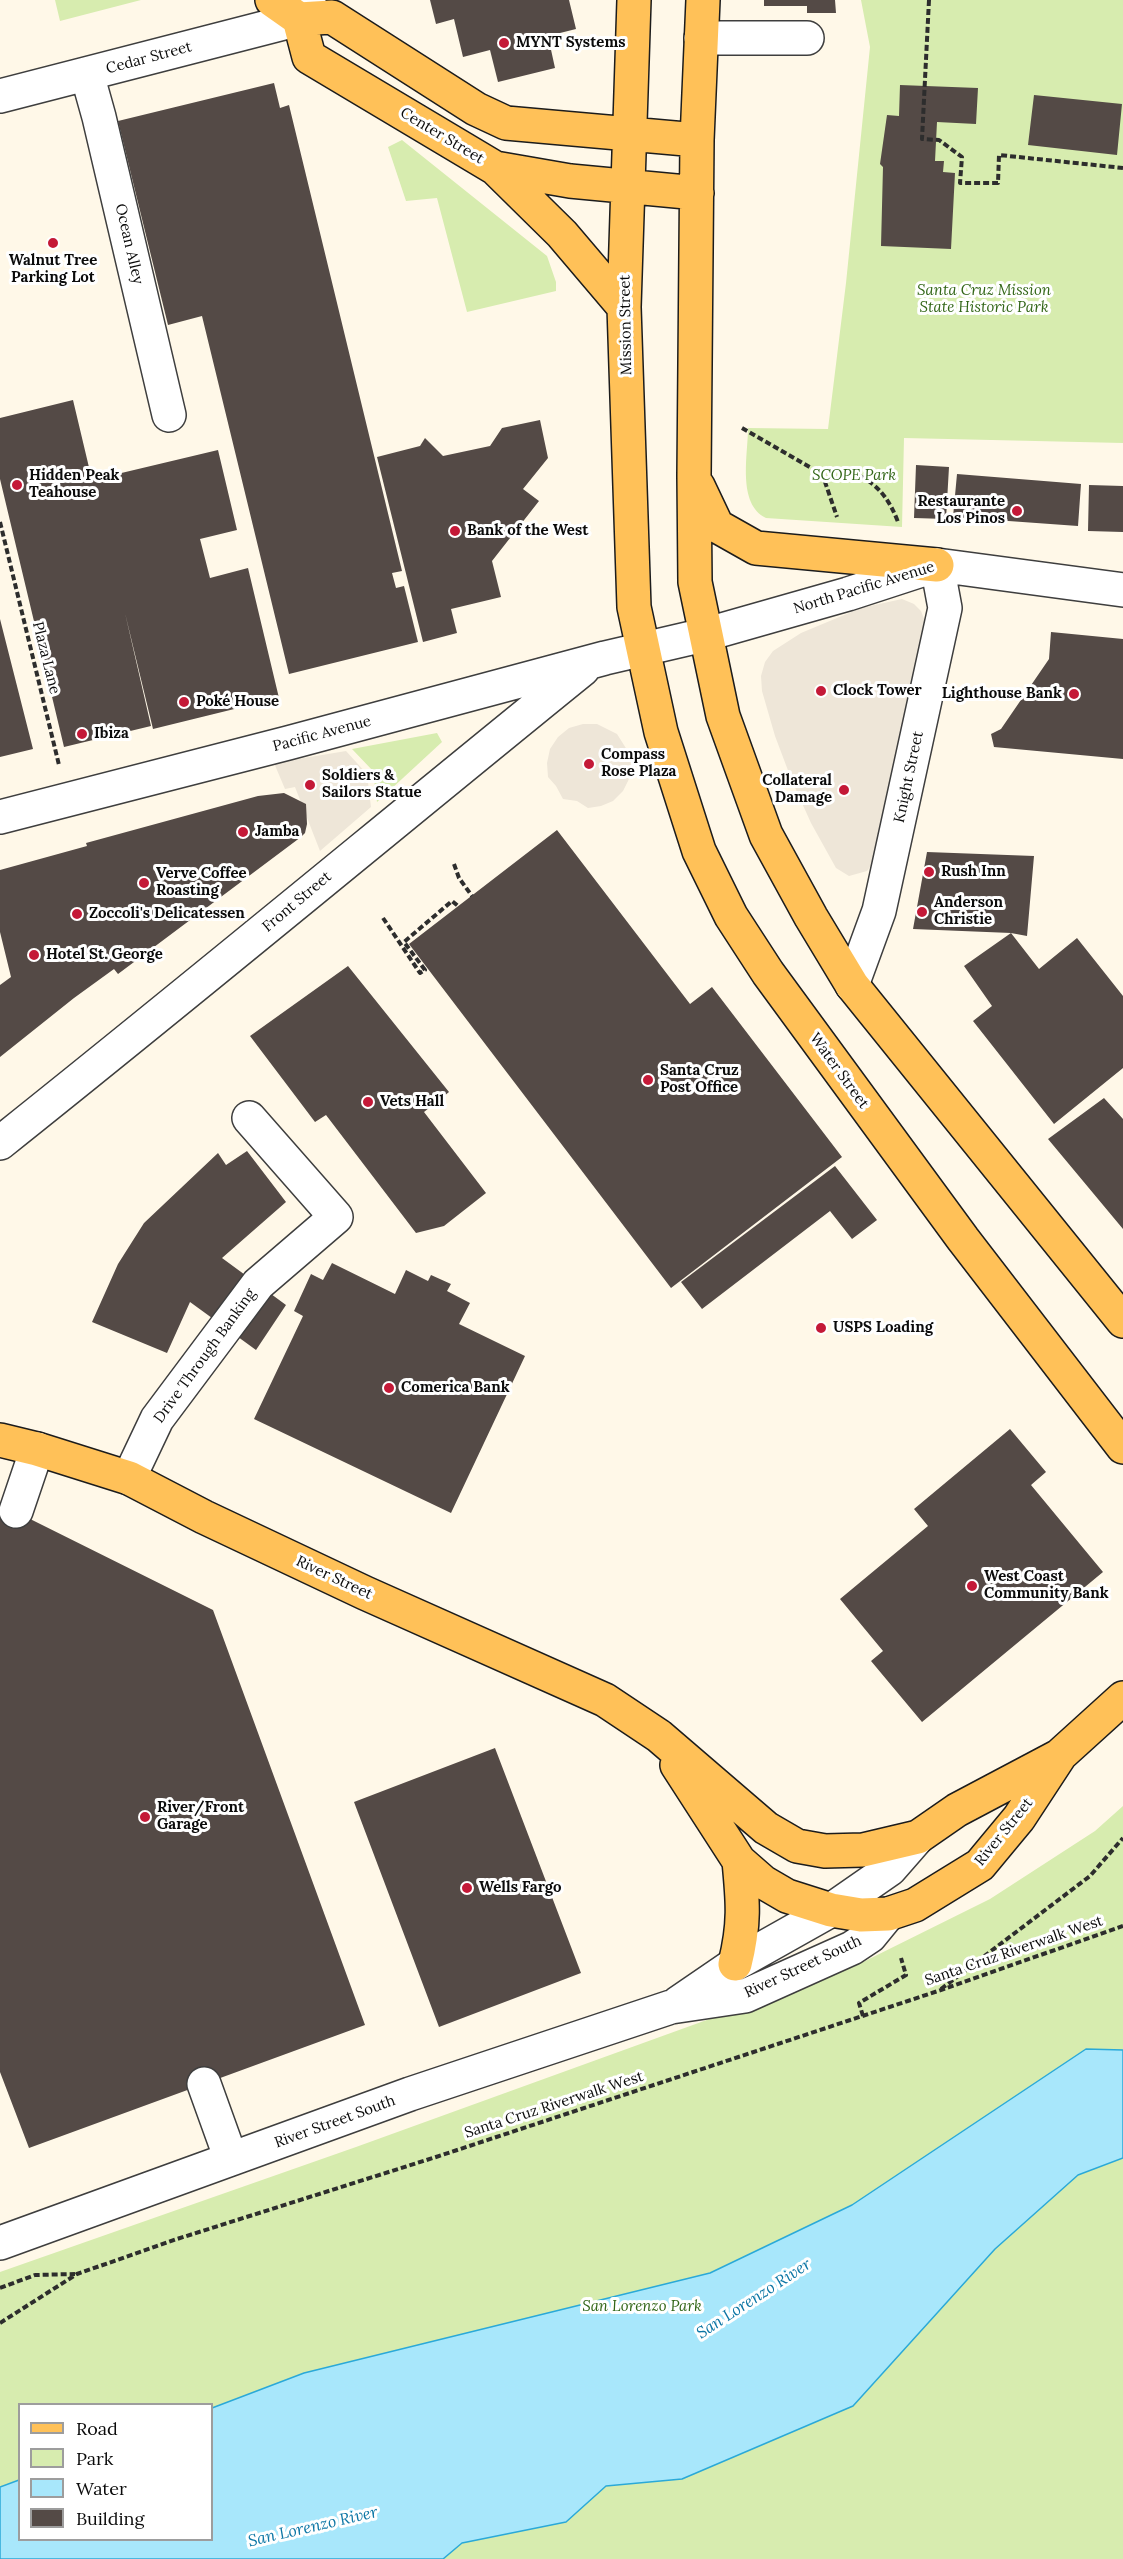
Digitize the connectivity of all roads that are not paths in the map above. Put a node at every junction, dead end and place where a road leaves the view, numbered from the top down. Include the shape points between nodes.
1 (272, 0) edge
2 (634, 0) edge
3 (703, 0) edge
4 (304, 10) edge
5 (701, 38) junction
6 (807, 38) dead end
7 (87, 74) junction
8 (0, 96) edge
9 (630, 133) junction
10 (697, 140) junction
11 (495, 168) junction
12 (627, 187) junction
13 (697, 193) junction
14 (624, 307) junction
15 (169, 415) dead end
16 (694, 476) junction
17 (937, 565) junction
18 (1123, 590) edge
19 (704, 635) junction
20 (644, 649) junction
21 (594, 661) junction
22 (0, 817) edge
23 (852, 985) junction
24 (249, 1118) dead end
25 (0, 1143) edge
26 (1123, 1321) edge
27 (0, 1440) edge
28 (1123, 1446) edge
29 (38, 1449) junction
30 (129, 1478) junction
31 (16, 1511) dead end
32 (1123, 1698) edge
33 (1111, 1718) edge
34 (659, 1736) junction
35 (1059, 1756) junction
36 (918, 1837) junction
37 (739, 1861) junction
38 (831, 1910) junction
39 (888, 1914) junction
40 (735, 1964) junction
41 (671, 2007) junction
42 (204, 2084) dead end
43 (231, 2159) junction
44 (0, 2243) edge

1 - 4 main road
2 - 9 main road, Mission Street
3 - 5 main road
4 - 7 street, Cedar Street
4 - 9 main road via 332,16 476,110 506,123
4 - 11 main road, Center Street via 309,57
5 - 6 street
5 - 10 main road
7 - 8 street, Cedar Street
7 - 15 street, Ocean Alley
9 - 10 main road
9 - 12 main road, Mission Street
10 - 13 main road
11 - 12 main road, Center Street
11 - 14 main road via 562,234
12 - 13 main road, Center Street
12 - 14 main road, Mission Street
13 - 16 main road
14 - 20 main road, Mission Street via 634,607
16 - 17 main road via 717,526 756,548
16 - 19 main road via 695,582
17 - 18 street, North Pacific Avenue
17 - 19 street, North Pacific Avenue
17 - 23 street, Knight Street via 945,608 879,911
19 - 20 street, North Pacific Avenue
19 - 23 main road via 723,716 766,835
20 - 21 street, Pacific Avenue
20 - 28 main road, Water Street via 661,732 699,851 731,916 768,974 963,1239
21 - 22 street, Pacific Avenue
21 - 25 street, Front Street
23 - 26 main road
24 - 30 street, Drive Through Banking via 336,1217 258,1284 157,1419
27 - 29 main road, River Street
29 - 30 main road, River Street
29 - 31 street
30 - 34 main road, River Street via 365,1593 605,1700
32 - 33 main road, River Street
33 - 35 main road, River Street
34 - 36 main road, River Street via 766,1828 797,1845 825,1851 863,1850
34 - 37 main road, River Street
35 - 36 main road, River Street via 957,1810
35 - 39 main road, River Street via 1019,1818 980,1866 915,1905
36 - 38 street, River Street via 890,1869
37 - 38 main road, River Street via 787,1896
37 - 40 main road via 743,1934
38 - 39 main road, River Street
38 - 40 street, River Street South
39 - 41 street, River Street South via 870,1936 852,1948 746,1996
40 - 41 street, River Street South
41 - 43 street, River Street South
42 - 43 street
43 - 44 street, River Street South

